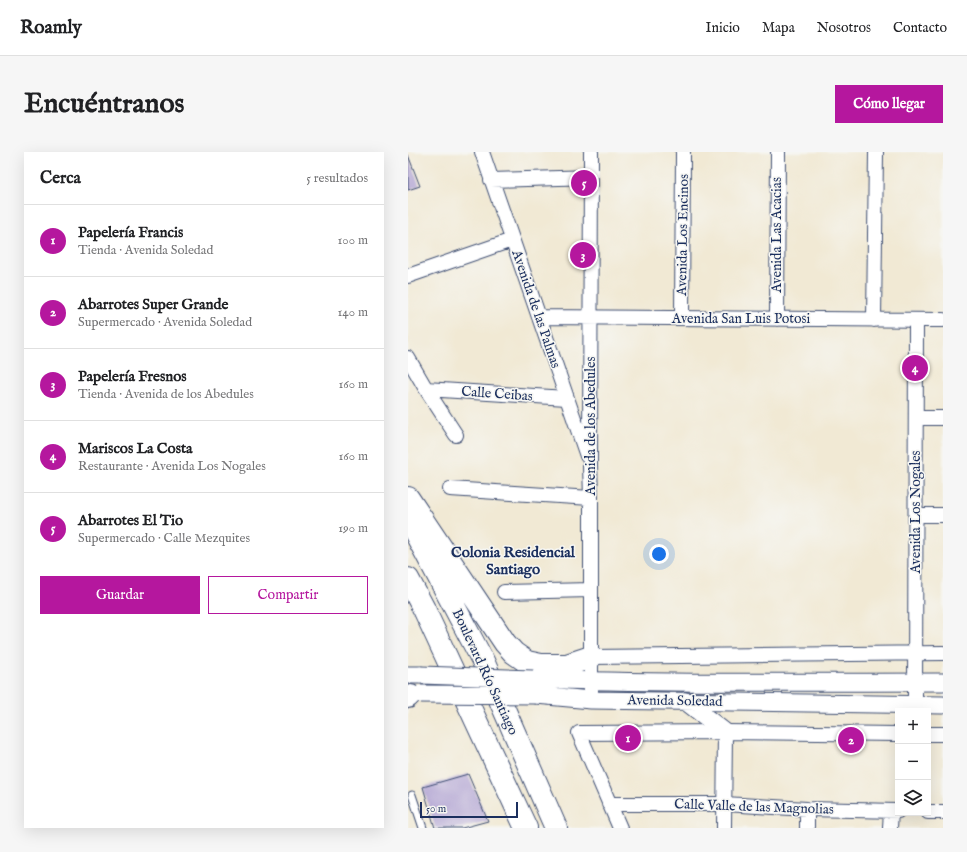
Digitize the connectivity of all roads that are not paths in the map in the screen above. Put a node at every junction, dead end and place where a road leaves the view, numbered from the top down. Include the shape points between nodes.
1 (482, 152) edge
2 (591, 152) edge
3 (683, 152) edge
4 (778, 152) edge
5 (876, 152) edge
6 (591, 177) junction
7 (491, 180) junction
8 (512, 240) junction
9 (408, 276) edge
10 (539, 317) junction
11 (591, 318) junction
12 (682, 318) junction
13 (776, 319) junction
14 (874, 320) junction
15 (916, 320) junction
16 (943, 320) edge
17 (408, 358) edge
18 (426, 389) junction
19 (567, 398) junction
20 (916, 418) junction
21 (943, 418) edge
22 (456, 435) dead end
23 (590, 465) junction
24 (450, 489) dead end
25 (408, 498) edge
26 (591, 498) junction
27 (916, 515) junction
28 (943, 516) edge
29 (408, 519) edge
30 (408, 579) edge
31 (591, 590) junction
32 (504, 592) dead end
33 (916, 653) junction
34 (943, 653) edge
35 (591, 657) junction
36 (415, 675) edge
37 (591, 682) junction
38 (916, 682) junction
39 (943, 682) edge
40 (535, 687) junction
41 (412, 695) edge
42 (591, 700) junction
43 (685, 701) junction
44 (916, 705) junction
45 (943, 705) edge
46 (725, 732) junction
47 (895, 734) edge
48 (931, 734) edge
49 (943, 734) edge
50 (412, 795) dead end
51 (609, 804) junction
52 (725, 804) junction
53 (807, 809) junction
54 (894, 811) edge
55 (931, 812) edge
56 (943, 812) edge
57 (423, 828) edge
58 (526, 828) edge
59 (556, 828) edge
60 (620, 828) edge
61 (724, 828) edge
62 (807, 828) edge
63 (890, 828) edge

1 - 7 street, Avenida de las Palmas
2 - 6 street, Avenida de los Abedules
3 - 12 street, Avenida Los Encinos
4 - 13 street, Avenida Las Acacias
5 - 14 street
6 - 7 street
6 - 11 street, Avenida de los Abedules
7 - 8 street, Avenida de las Palmas
8 - 9 street
8 - 10 street, Avenida de las Palmas
10 - 11 street, Avenida San Luis Potosi
10 - 19 street, Avenida de las Palmas
11 - 12 street, Avenida San Luis Potosi
11 - 23 street, Avenida de los Abedules
12 - 13 street, Avenida San Luis Potosi
13 - 14 street, Avenida San Luis Potosi
14 - 15 street, Avenida San Luis Potosi
15 - 16 street, Avenida San Luis Potosi
15 - 20 street, Avenida Los Nogales
17 - 18 street
18 - 19 street, Calle Ceibas
18 - 22 street
19 - 23 street, Avenida de las Palmas
20 - 21 street
20 - 27 street, Avenida Los Nogales
23 - 26 street, Avenida de los Abedules
24 - 26 street
25 - 35 main road via 514,653 527,662 541,665 567,665
26 - 31 street, Avenida de los Abedules
27 - 28 street
27 - 33 street, Avenida Los Nogales
29 - 59 main road, Boulevard Río Santiago via 483,661
30 - 58 main road, Boulevard Río Santiago
31 - 32 street
31 - 35 street, Avenida de los Abedules
33 - 34 street
33 - 35 street
33 - 38 street, Avenida Los Nogales
35 - 37 street, Avenida de los Abedules
36 - 40 street, Avenida Soledad, bridge
37 - 38 street, Avenida Soledad
37 - 40 street, Avenida Soledad
37 - 42 street, Avenida de los Abedules
38 - 39 street, Avenida Soledad
38 - 44 street, Avenida Los Nogales
40 - 41 street, Avenida Soledad, bridge
40 - 42 street, Avenida Soledad
42 - 43 street, Avenida Soledad
43 - 44 street, Avenida Soledad
43 - 46 street
44 - 45 street, Avenida Soledad
46 - 47 street
46 - 51 street via 579,733
46 - 52 street
48 - 49 street
50 - 57 lane
51 - 52 street, Calle Valle de las Magnolias
51 - 60 street
52 - 53 street, Calle Valle de las Magnolias
52 - 61 street
53 - 54 street, Calle Valle de las Magnolias
53 - 62 street
54 - 63 street
55 - 56 street

